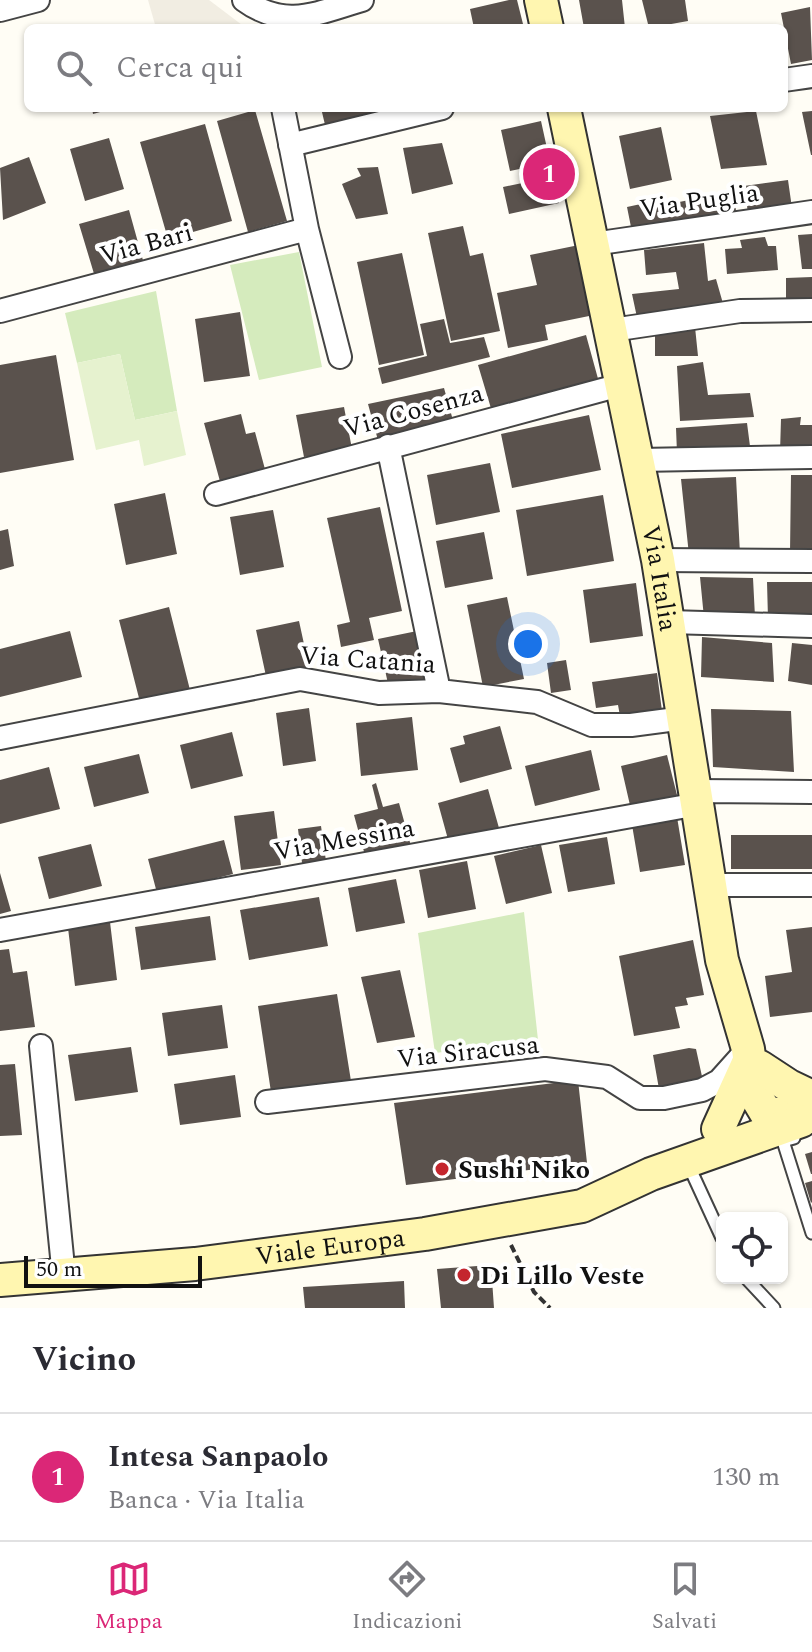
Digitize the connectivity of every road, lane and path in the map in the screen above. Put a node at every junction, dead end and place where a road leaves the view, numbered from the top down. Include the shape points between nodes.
1 (38, 0) edge
2 (244, 0) edge
3 (362, 0) edge
4 (541, 0) edge
5 (0, 10) edge
6 (265, 21) edge
7 (546, 24) edge
8 (812, 76) edge
9 (788, 79) edge
10 (284, 112) edge
11 (426, 112) edge
12 (572, 112) edge
13 (290, 145) junction
14 (812, 212) edge
15 (307, 229) junction
16 (593, 244) junction
17 (812, 310) edge
18 (0, 311) edge
19 (612, 330) junction
20 (340, 357) dead end
21 (624, 384) junction
22 (388, 446) junction
23 (812, 457) edge
24 (639, 460) junction
25 (216, 494) dead end
26 (658, 560) junction
27 (812, 561) edge
28 (669, 622) junction
29 (812, 626) edge
30 (439, 691) junction
31 (684, 718) junction
32 (0, 738) edge
33 (812, 792) edge
34 (696, 798) junction
35 (710, 885) junction
36 (812, 885) edge
37 (0, 930) edge
38 (41, 1046) dead end
39 (752, 1060) junction
40 (812, 1097) edge
41 (267, 1102) dead end
42 (812, 1103) edge
43 (812, 1117) edge
44 (759, 1125) junction
45 (718, 1129) junction
46 (812, 1132) edge
47 (687, 1154) junction
48 (499, 1221) junction
49 (716, 1224) edge
50 (812, 1233) edge
51 (64, 1277) junction
52 (0, 1280) edge
53 (752, 1284) edge
54 (550, 1308) edge
55 (774, 1308) edge

1 - 5 street
2 - 6 street
3 - 6 street
4 - 7 main road
8 - 9 street
10 - 13 street
11 - 13 street
12 - 16 main road, Via Italia
13 - 15 street
14 - 16 street, Via Puglia
15 - 18 street, Via Bari
15 - 20 street
16 - 19 main road, Via Italia
17 - 19 street via 740,311
19 - 21 main road, Via Italia
21 - 22 street, Via Cosenza
21 - 24 main road, Via Italia
22 - 25 street, Via Cosenza
22 - 30 street
23 - 24 street
24 - 26 main road, Via Italia
26 - 27 street
26 - 28 main road, Via Italia
28 - 29 street
28 - 31 main road, Via Italia
30 - 31 street, Via Catania via 537,702 592,725
30 - 32 street, Via Catania via 379,693 300,679
31 - 34 main road, Via Italia
33 - 34 street, Via Messina
34 - 35 main road, Via Italia
34 - 37 street, Via Messina
35 - 36 street
35 - 39 main road, Via Italia via 722,960
38 - 51 street
39 - 40 main road
39 - 41 street, Via Siracusa via 702,1090 664,1098 640,1098 607,1077 545,1069
39 - 44 main road, Via Italia
39 - 45 main road
42 - 44 main road
43 - 44 main road, Viale Europa
44 - 45 main road, Viale Europa
44 - 47 main road, Viale Europa
45 - 47 main road, Viale Europa
46 - 50 lane via 783,1141
47 - 48 main road, Viale Europa via 582,1206
47 - 49 lane
48 - 51 main road, Viale Europa
48 - 54 path via 534,1292
51 - 52 main road, Viale Europa
53 - 55 lane

